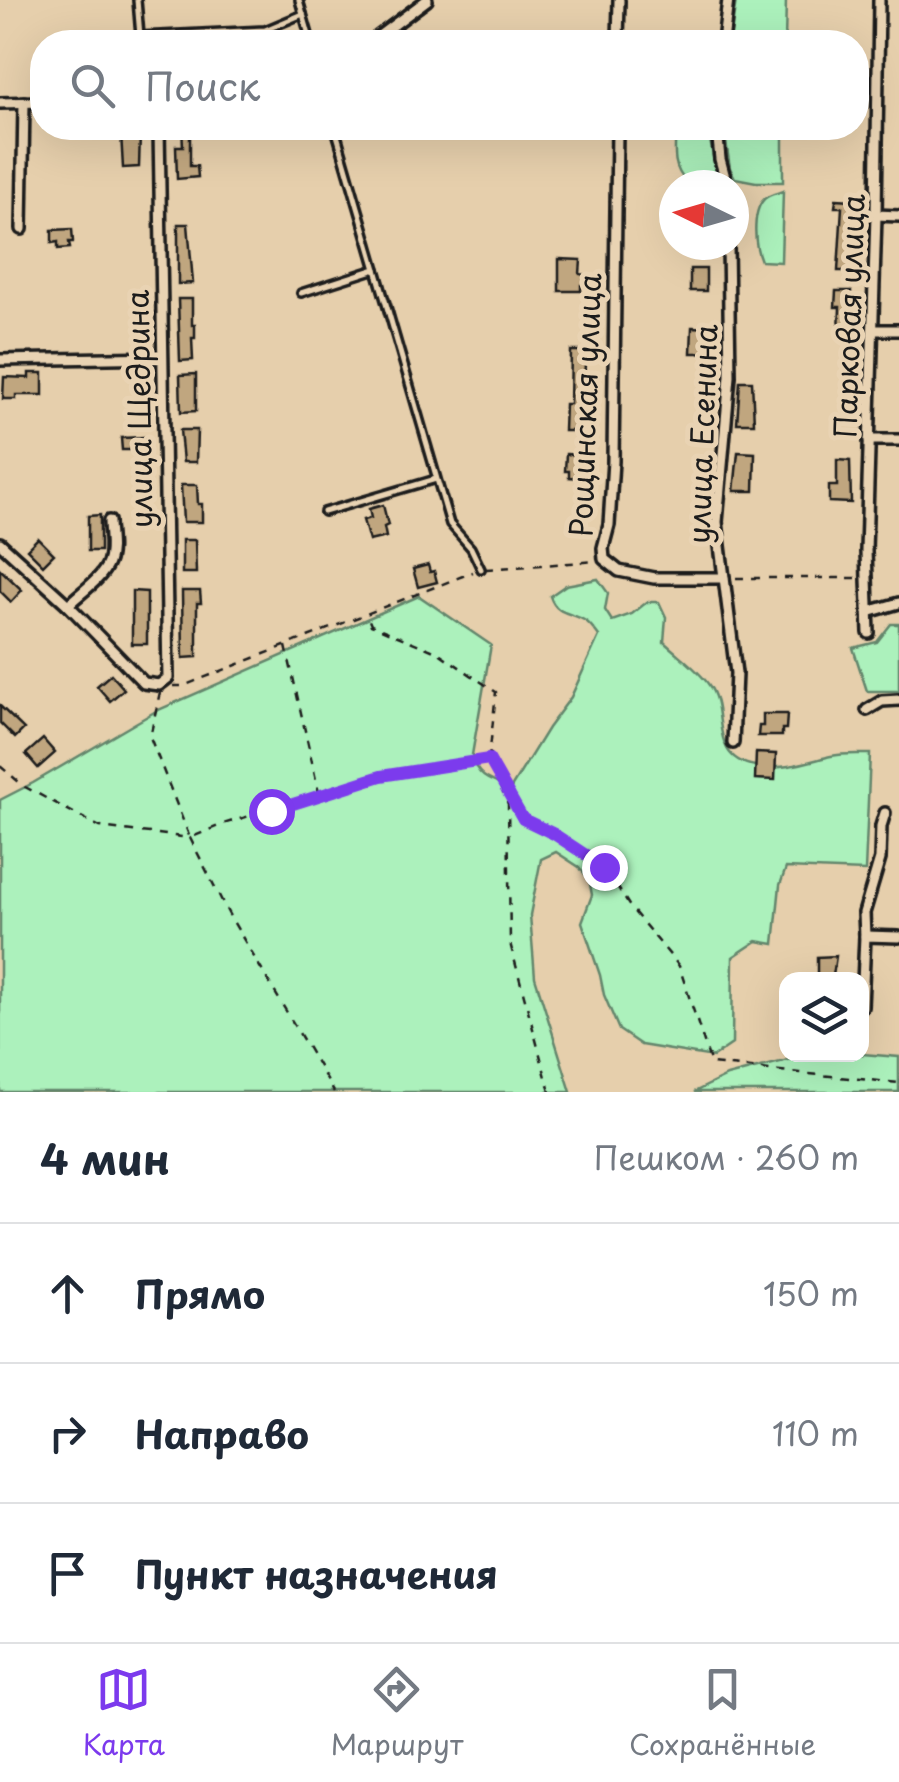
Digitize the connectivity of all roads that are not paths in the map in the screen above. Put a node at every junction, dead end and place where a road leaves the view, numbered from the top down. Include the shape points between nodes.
1 (138, 0) edge
2 (298, 0) edge
3 (427, 0) edge
4 (619, 0) edge
5 (728, 0) edge
6 (879, 0) edge
7 (302, 14) junction
8 (140, 30) edge
9 (265, 30) edge
10 (307, 30) edge
11 (387, 30) edge
12 (618, 30) edge
13 (724, 30) edge
14 (24, 102) junction
15 (30, 102) edge
16 (0, 103) edge
17 (159, 140) edge
18 (339, 140) edge
19 (617, 140) edge
20 (718, 140) edge
21 (723, 170) edge
22 (876, 216) junction
23 (899, 216) edge
24 (22, 228) dead end
25 (728, 260) edge
26 (376, 269) junction
27 (301, 293) dead end
28 (873, 330) junction
29 (899, 330) edge
30 (162, 357) junction
31 (0, 360) edge
32 (869, 440) junction
33 (899, 440) edge
34 (437, 479) junction
35 (324, 512) dead end
36 (108, 521) dead end
37 (0, 544) edge
38 (481, 569) road end
39 (724, 578) junction
40 (899, 602) edge
41 (68, 605) junction
42 (868, 612) junction
43 (869, 633) dead end
44 (899, 700) edge
45 (867, 710) dead end
46 (733, 743) dead end
47 (884, 813) dead end
48 (865, 936) junction
49 (899, 937) edge
50 (863, 972) edge

1 - 8 lane
2 - 7 lane
3 - 11 street
4 - 12 street
5 - 13 street
6 - 22 street, Парковая улица
7 - 9 lane
7 - 10 lane
14 - 15 street
14 - 16 street
14 - 24 street
17 - 30 street, улица Щедрина
18 - 26 lane
19 - 39 street, Рощинская улица via 613,461 604,559 619,571 654,578
20 - 21 street
22 - 23 street
22 - 28 street, Парковая улица
25 - 39 street, улица Есенина via 730,376 718,522
26 - 27 lane
26 - 34 lane
28 - 29 street
28 - 32 street, Парковая улица
30 - 31 street
30 - 41 street, улица Щедрина via 168,678 144,684
32 - 33 street
32 - 42 street, Парковая улица
34 - 35 lane
34 - 38 lane via 450,524
36 - 41 street via 108,564
37 - 41 street
39 - 46 street, улица Есенина via 736,673
40 - 42 street
42 - 43 street, Парковая улица
44 - 45 street via 882,700
47 - 48 street
48 - 49 street
48 - 50 street

